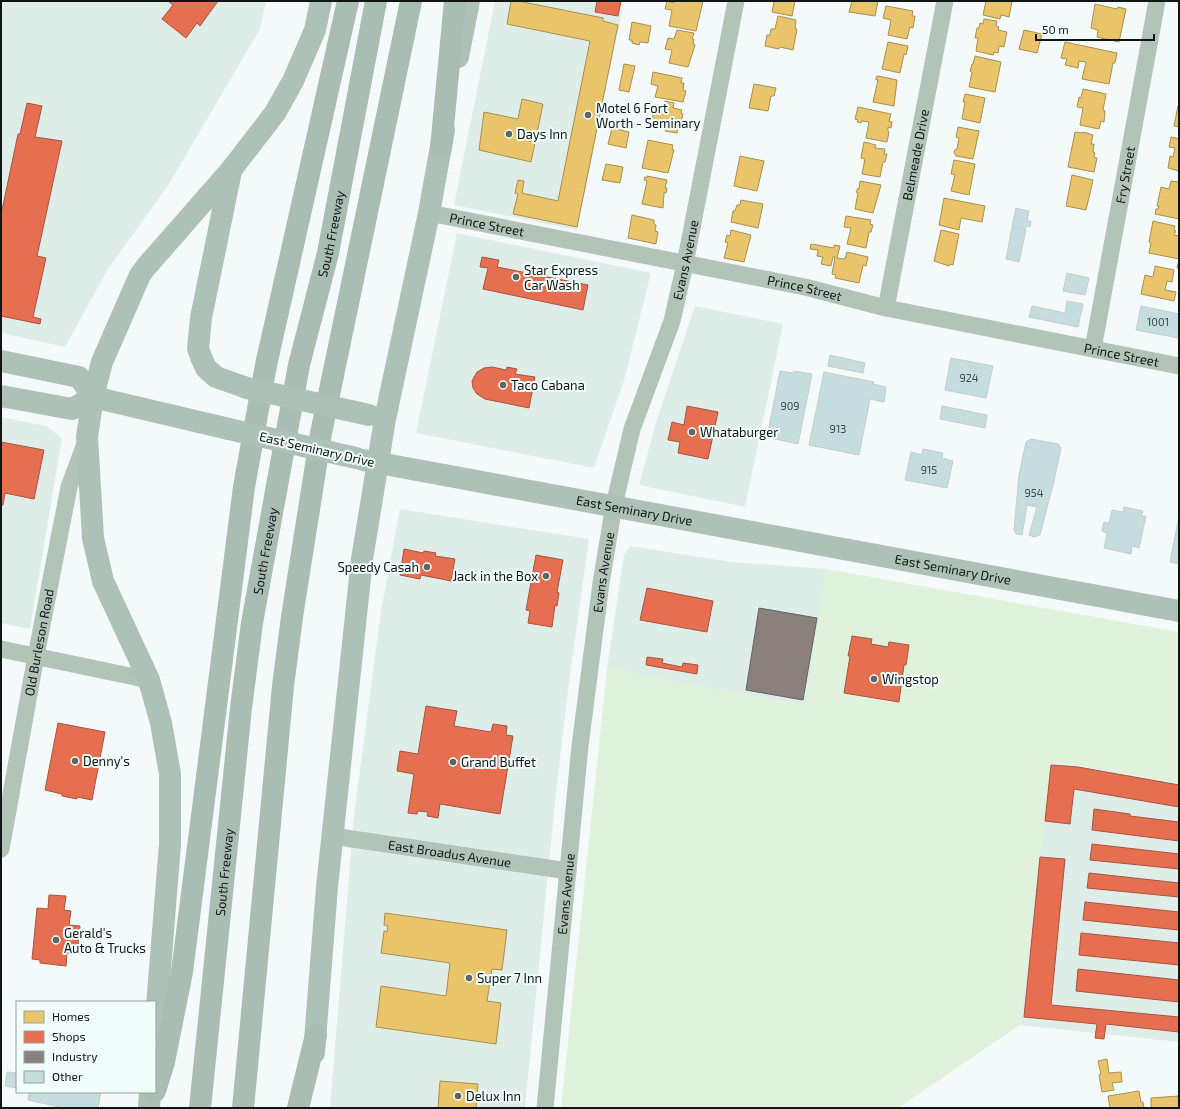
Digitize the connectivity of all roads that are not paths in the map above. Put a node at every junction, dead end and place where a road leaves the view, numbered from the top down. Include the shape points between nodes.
1 (321, 1) edge
2 (348, 1) edge
3 (376, 1) edge
4 (411, 1) edge
5 (455, 1) edge
6 (469, 1) edge
7 (736, 1) edge
8 (945, 1) edge
9 (1158, 1) edge
10 (440, 148) junction
11 (231, 170) junction
12 (429, 212) junction
13 (685, 264) junction
14 (886, 308) junction
15 (1093, 349) junction
16 (1, 361) edge
17 (1179, 366) edge
18 (1, 396) edge
19 (93, 397) junction
20 (377, 417) junction
21 (87, 437) junction
22 (378, 463) junction
23 (614, 506) junction
24 (1179, 611) edge
25 (1, 648) edge
26 (36, 656) junction
27 (149, 680) junction
28 (332, 836) junction
29 (1, 849) edge
30 (568, 871) junction
31 (156, 1019) edge
32 (316, 1035) junction
33 (156, 1089) edge
34 (150, 1093) edge
35 (155, 1093) edge
36 (149, 1108) edge
37 (200, 1108) edge
38 (243, 1108) edge
39 (298, 1108) edge
40 (308, 1108) edge
41 (545, 1108) edge

1 - 11 main road via 315,30 293,81 275,114
2 - 33 highway via 266,365 244,487 182,972 164,1062
3 - 37 highway, South Freeway via 328,252 299,365 252,623
4 - 38 highway via 321,433 292,617 282,686
5 - 10 highway
6 - 10 main road
7 - 13 street, Evans Avenue
8 - 14 street, Belmeade Drive
9 - 15 street, Fry Street
10 - 12 main road
11 - 19 main road via 140,275 102,362
11 - 20 main road, bridge via 201,318 198,348 206,368 216,377 246,388
12 - 13 street, Prince Street
12 - 20 main road
13 - 14 street, Prince Street via 805,287
13 - 23 street, Evans Avenue via 672,321 632,429
14 - 15 street, Prince Street
15 - 17 street, Prince Street
16 - 19 main road via 79,377
18 - 19 main road via 72,409
19 - 21 main road
19 - 22 main road, East Seminary Drive, bridge
20 - 22 main road
21 - 26 street, Old Burleson Road via 69,487
21 - 27 main road via 93,538 102,581
22 - 23 main road, East Seminary Drive
22 - 28 main road via 362,559
23 - 24 main road, East Seminary Drive
23 - 30 street, Evans Avenue via 584,711
25 - 26 street
26 - 27 street
26 - 29 street, Old Burleson Road
27 - 31 main road via 161,723 170,774 170,844
28 - 30 street, East Broadus Avenue
28 - 32 main road
30 - 41 street, Evans Avenue
32 - 39 highway
32 - 40 main road
34 - 36 main road
35 - 36 highway

